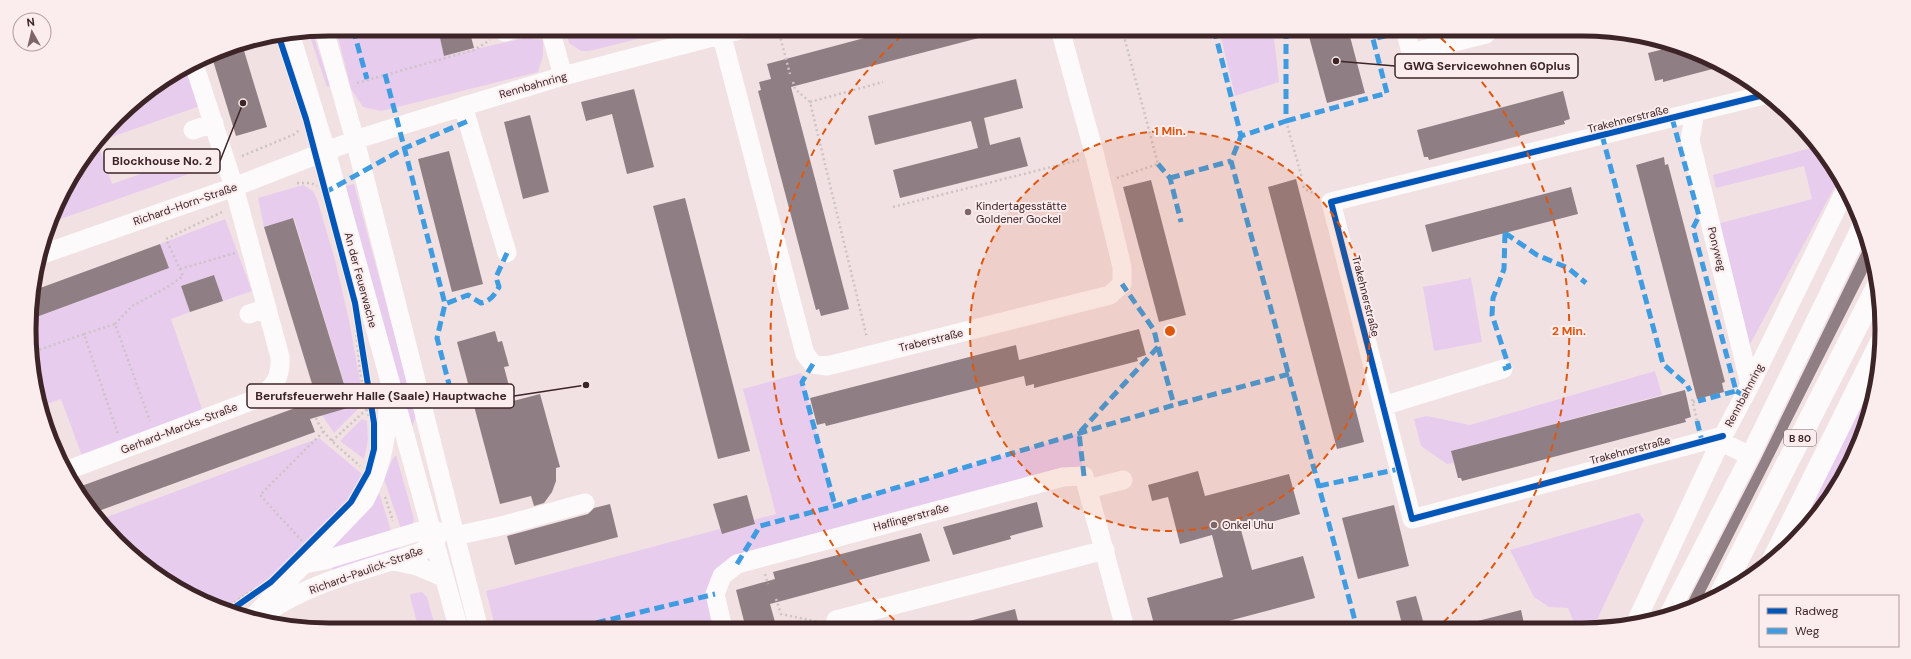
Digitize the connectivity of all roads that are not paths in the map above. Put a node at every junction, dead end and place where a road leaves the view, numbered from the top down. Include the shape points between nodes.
1 (326, 36) edge
2 (552, 36) edge
3 (707, 36) edge
4 (722, 36) edge
5 (1062, 36) edge
6 (1406, 36) edge
7 (1478, 36) edge
8 (292, 39) edge
9 (195, 68) edge
10 (563, 76) junction
11 (1759, 96) edge
12 (463, 106) junction
13 (1695, 112) junction
14 (214, 123) junction
15 (193, 130) dead end
16 (355, 140) junction
17 (326, 151) junction
18 (234, 187) junction
19 (1843, 196) edge
20 (1858, 233) edge
21 (46, 253) edge
22 (507, 253) dead end
23 (1873, 296) edge
24 (1873, 358) edge
25 (1503, 369) dead end
26 (390, 385) junction
27 (1750, 385) junction
28 (1383, 406) junction
29 (1722, 439) junction
30 (1750, 456) junction
31 (71, 469) edge
32 (1123, 480) dead end
33 (1088, 489) junction
34 (585, 503) dead end
35 (440, 534) junction
36 (1780, 545) edge
37 (1105, 550) junction
38 (394, 561) junction
39 (305, 564) junction
40 (443, 578) junction
41 (1725, 586) edge
42 (1672, 608) edge
43 (256, 614) edge
44 (262, 615) edge
45 (1638, 617) edge
46 (830, 622) road end
47 (457, 623) edge
48 (476, 623) edge
49 (722, 623) edge
50 (1124, 623) edge

1 - 16 street, An der Feuerwache
2 - 10 street
3 - 10 street, Rennbahnring
4 - 5 street, Traberstraße via 805,354 813,364 827,366 1110,295 1122,284 1122,267
6 - 7 street via 1411,53
8 - 17 street, An der Feuerwache
9 - 14 street
10 - 12 street, Rennbahnring
11 - 13 street, Trakehnerstraße
12 - 16 street, Rennbahnring
12 - 22 street
13 - 27 street, Ponyweg via 1690,140
13 - 28 street, Trakehnerstraße via 1331,202
14 - 15 street
14 - 18 street
16 - 17 street, Rennbahnring
16 - 35 street, An der Feuerwache via 446,505 445,520
17 - 18 street, Richard-Horn-Straße
17 - 26 street, An der Feuerwache
18 - 21 street, Richard-Horn-Straße
18 - 31 street, Gerhard-Marcks-Straße via 258,311 271,355 280,366 276,382 259,398
19 - 27 street, Rennbahnring
20 - 30 street
23 - 41 highway, B 80
24 - 36 highway, B 80
25 - 28 street
26 - 35 street, An der Feuerwache
26 - 39 street, Richard-Paulick-Straße via 384,447 376,479 365,500
27 - 29 street, Rennbahnring
28 - 29 street, Trakehnerstraße via 1412,519
29 - 30 street
29 - 45 street, Rennbahnring
30 - 42 street
32 - 33 street
33 - 37 street, Haflingerstraße
33 - 49 street, Haflingerstraße via 1084,476 1063,477 736,564 722,576 715,594
34 - 35 street via 505,525
35 - 38 street, Richard-Paulick-Straße via 421,552
35 - 39 street, Richard-Paulick-Straße
35 - 40 street, An der Feuerwache
35 - 48 street, An der Feuerwache
37 - 46 street
37 - 50 street, Haflingerstraße
38 - 40 street via 417,566
38 - 44 street, Richard-Paulick-Straße via 304,592
39 - 43 street, Richard-Paulick-Straße
40 - 47 street, An der Feuerwache

